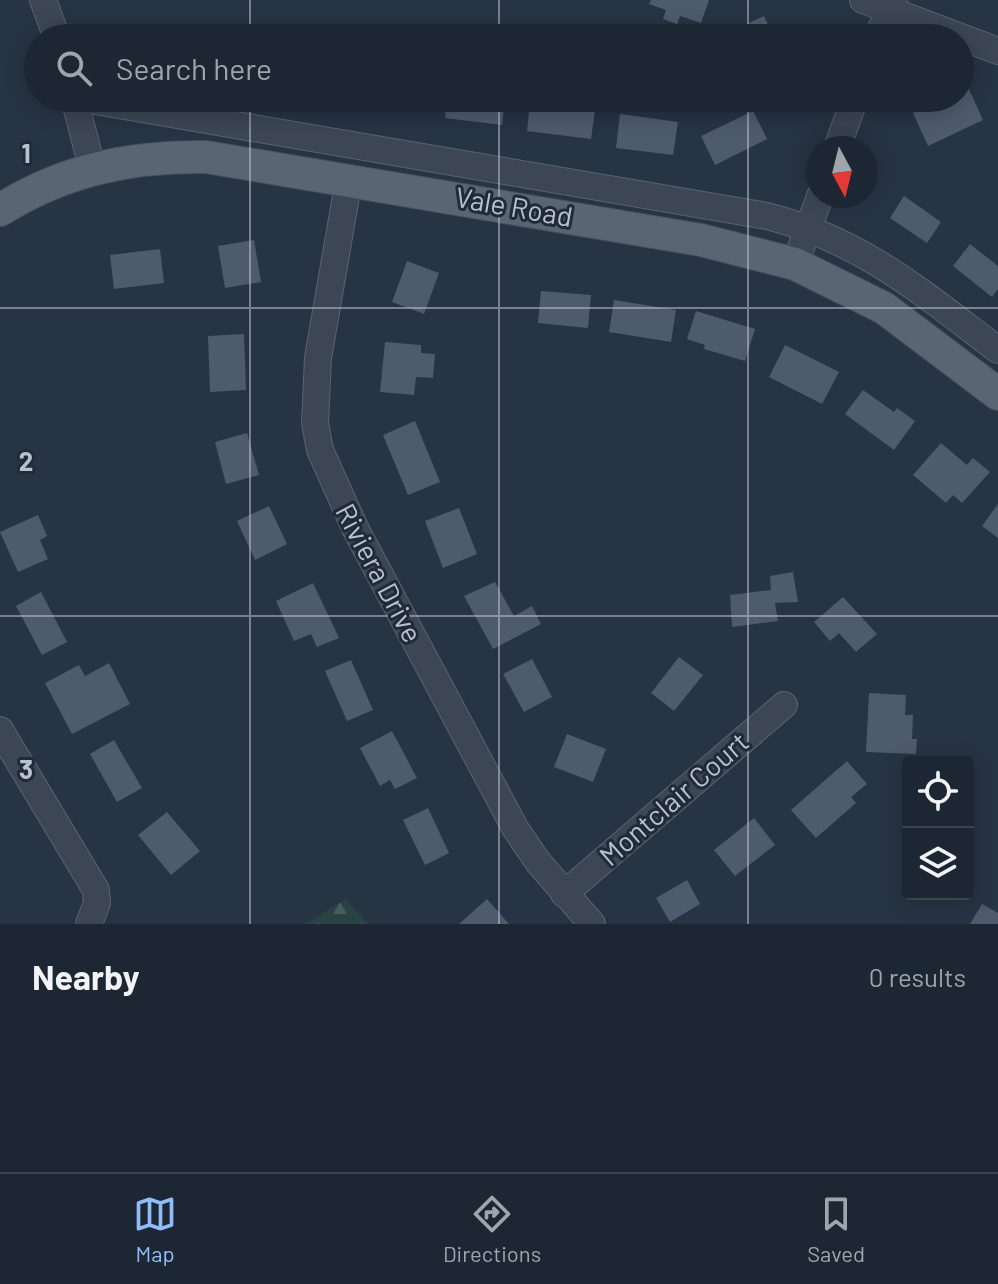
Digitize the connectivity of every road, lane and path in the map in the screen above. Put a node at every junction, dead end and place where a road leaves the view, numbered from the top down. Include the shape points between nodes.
1 (43, 0) edge
2 (863, 0) edge
3 (892, 5) edge
4 (52, 24) edge
5 (883, 24) edge
6 (936, 24) edge
7 (974, 41) edge
8 (998, 51) edge
9 (79, 112) edge
10 (158, 112) edge
11 (850, 112) edge
12 (841, 136) edge
13 (92, 167) junction
14 (349, 179) junction
15 (816, 208) edge
16 (0, 210) edge
17 (809, 227) junction
18 (795, 264) junction
19 (998, 350) edge
20 (998, 394) edge
21 (784, 705) dead end
22 (0, 730) edge
23 (564, 894) junction
24 (89, 924) edge
25 (592, 924) edge

1 - 4 street
2 - 3 street
3 - 5 street
3 - 6 street
7 - 8 street
9 - 13 street
10 - 17 street
11 - 12 street
13 - 14 main road, Vale Road via 206,157
13 - 16 main road, Vale Road via 56,179
14 - 18 main road, Vale Road via 701,240
14 - 23 street, Riviera Drive via 315,381 320,450 355,528 515,828
15 - 17 street
17 - 18 street
17 - 19 street via 895,272
18 - 20 main road, Vale Road via 884,308
21 - 23 street, Montclair Court
22 - 24 street via 89,877 97,903
23 - 25 street, Riviera Drive

